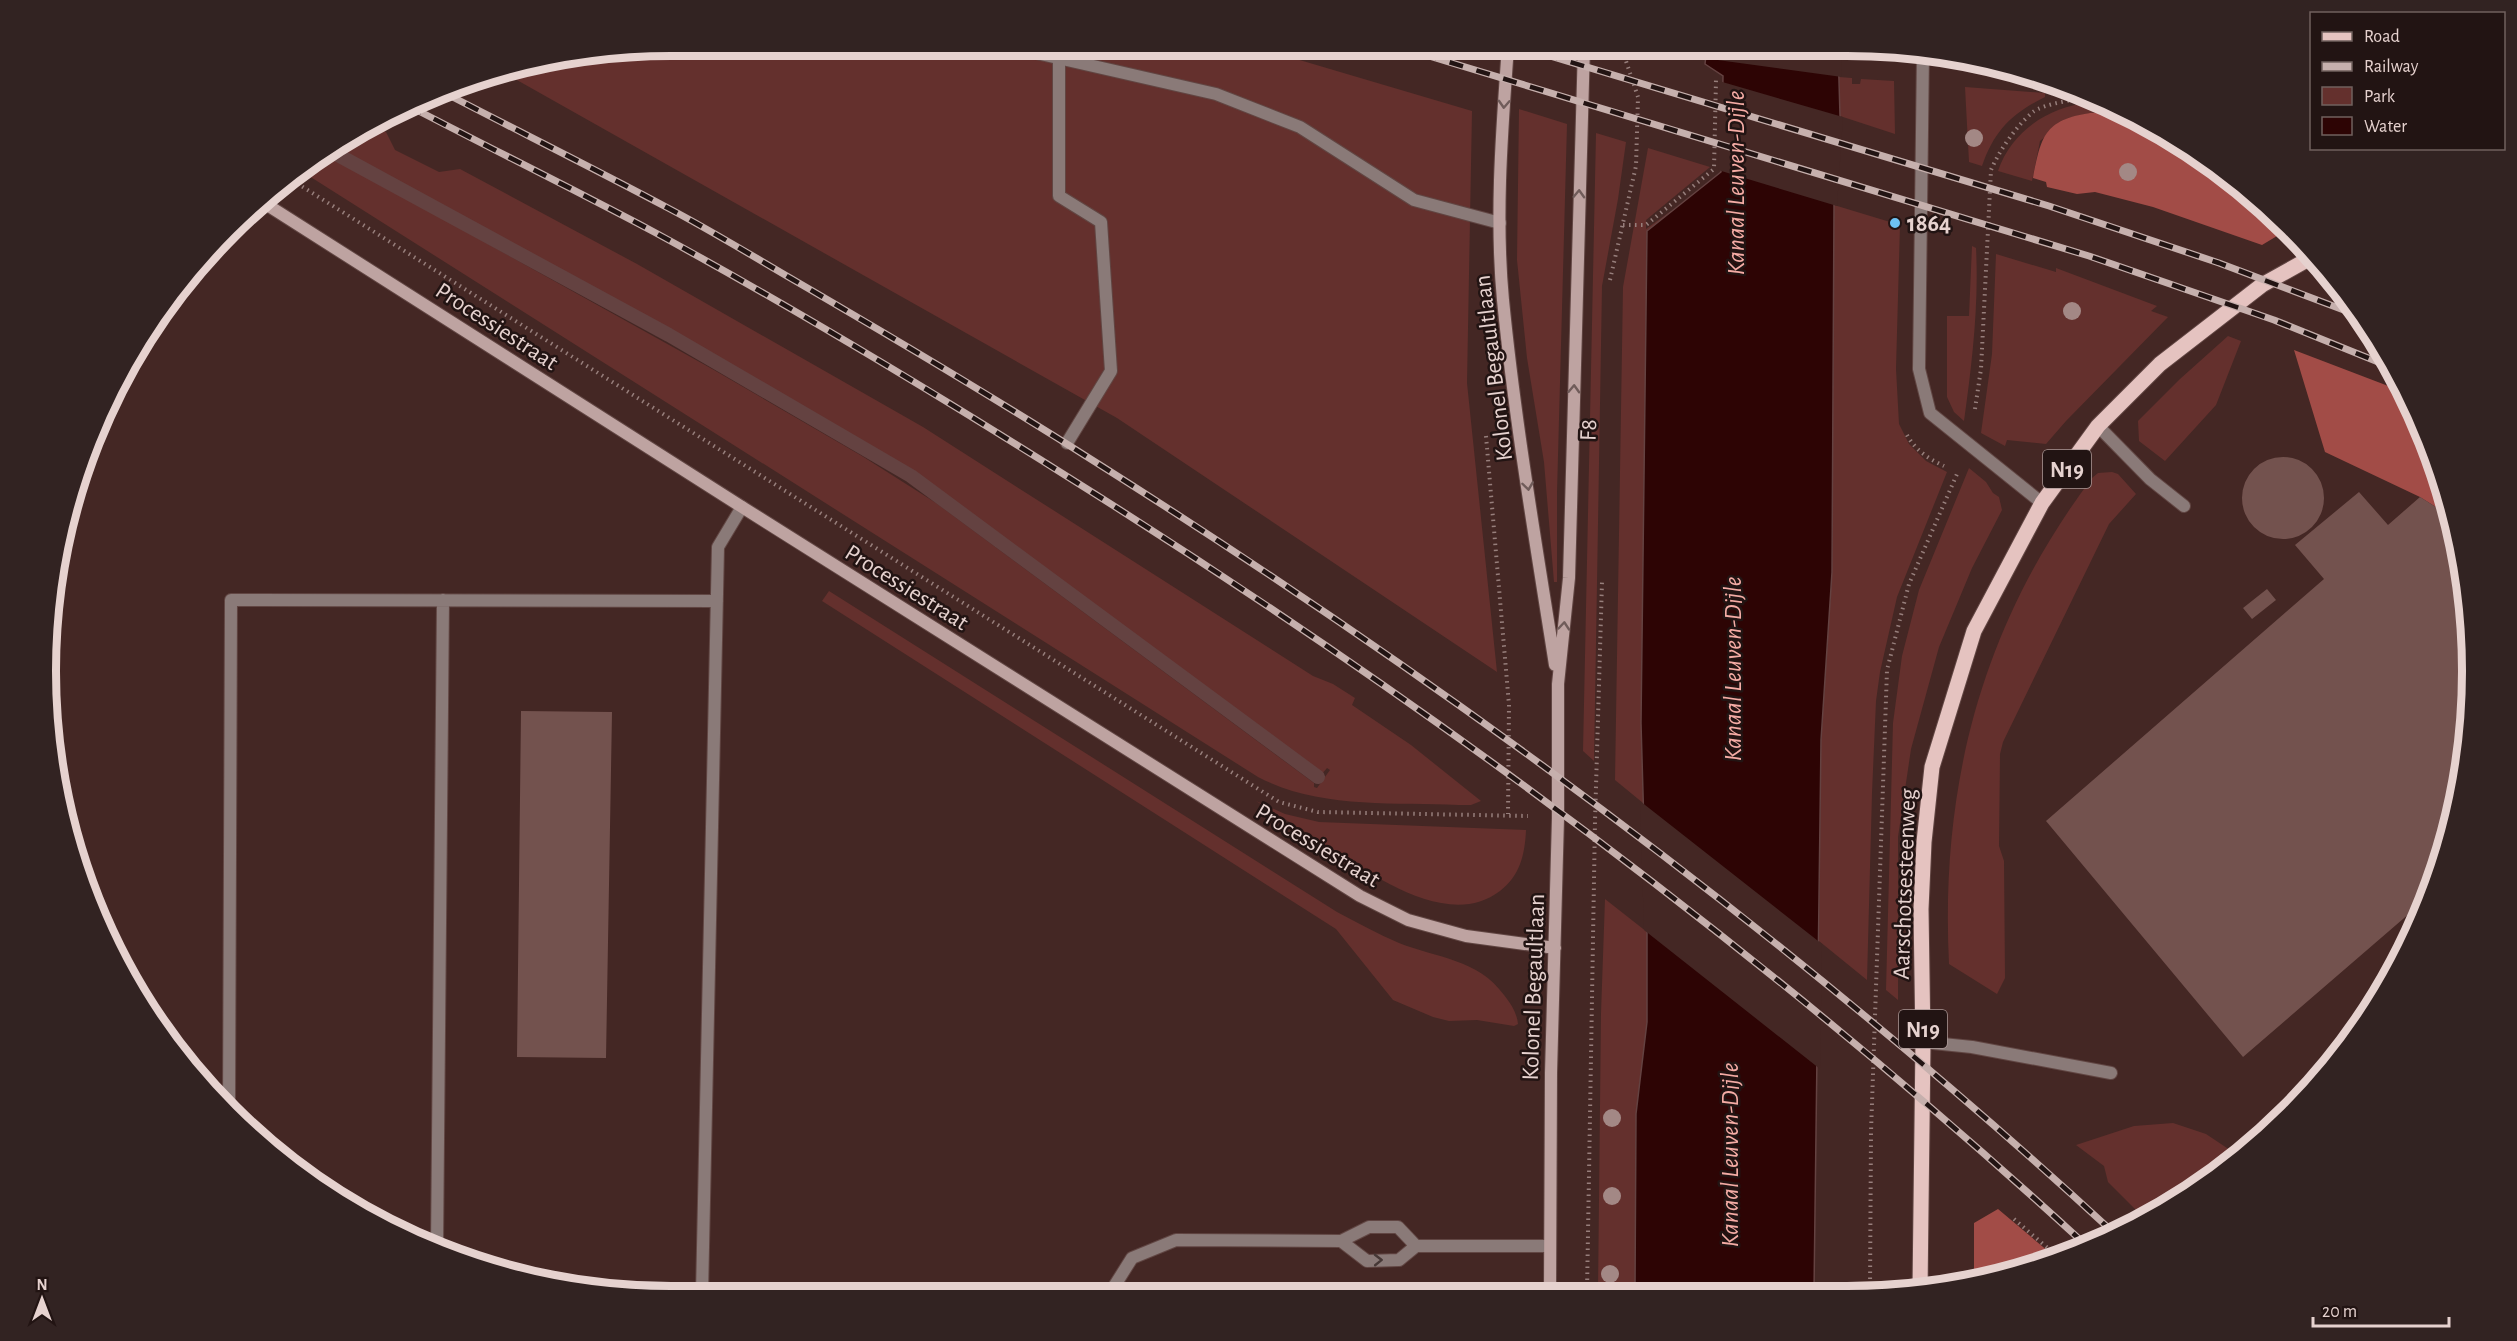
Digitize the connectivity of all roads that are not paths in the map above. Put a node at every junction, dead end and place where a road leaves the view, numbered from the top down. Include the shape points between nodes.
1 (1047, 56) edge
2 (1508, 56) edge
3 (1584, 56) edge
4 (1059, 59) junction
5 (1923, 61) edge
6 (268, 206) edge
7 (1500, 223) junction
8 (2305, 261) edge
9 (2098, 426) junction
10 (1066, 443) dead end
11 (2042, 503) junction
12 (2184, 506) dead end
13 (742, 507) junction
14 (443, 600) junction
15 (717, 601) junction
16 (1558, 684) junction
17 (1555, 948) junction
18 (1923, 1042) junction
19 (2111, 1072) dead end
20 (229, 1098) edge
21 (437, 1240) edge
22 (1341, 1241) junction
23 (1416, 1246) junction
24 (1550, 1246) junction
25 (1920, 1281) edge
26 (702, 1286) edge
27 (1114, 1286) edge
28 (1550, 1286) edge

1 - 4 street
2 -> 7 street, Kolonel Begaultlaan
16 -> 3 street, Kolonel Begaultlaan via 1569,578
4 - 7 street via 1216,94 1300,127 1414,200
4 - 10 street via 1059,196 1101,222 1111,370
5 - 11 street via 1919,369 1930,413
6 - 13 street, Processiestraat
7 -> 16 street, Kolonel Begaultlaan via 1503,299
8 - 9 main road, Aarschotsesteenweg / N19 via 2262,285 2160,364
9 - 11 main road, Aarschotsesteenweg / N19
9 - 12 street via 2150,479
11 - 18 main road, Aarschotsesteenweg / N19 via 1974,631 1932,767 1921,909
13 - 15 street via 718,547
13 - 17 street, Processiestraat via 1360,896 1408,920 1456,933
14 - 15 street
14 - 20 street via 231,600
14 - 21 street
15 - 26 street
16 - 17 street, Kolonel Begaultlaan
17 - 24 street, Kolonel Begaultlaan
18 - 19 street
18 - 25 main road, Aarschotsesteenweg / N19
22 - 23 street via 1369,1227 1398,1227
22 -> 23 street via 1367,1261 1399,1260
22 - 27 street via 1176,1240 1132,1258
23 - 24 street
24 - 28 street, Kolonel Begaultlaan

